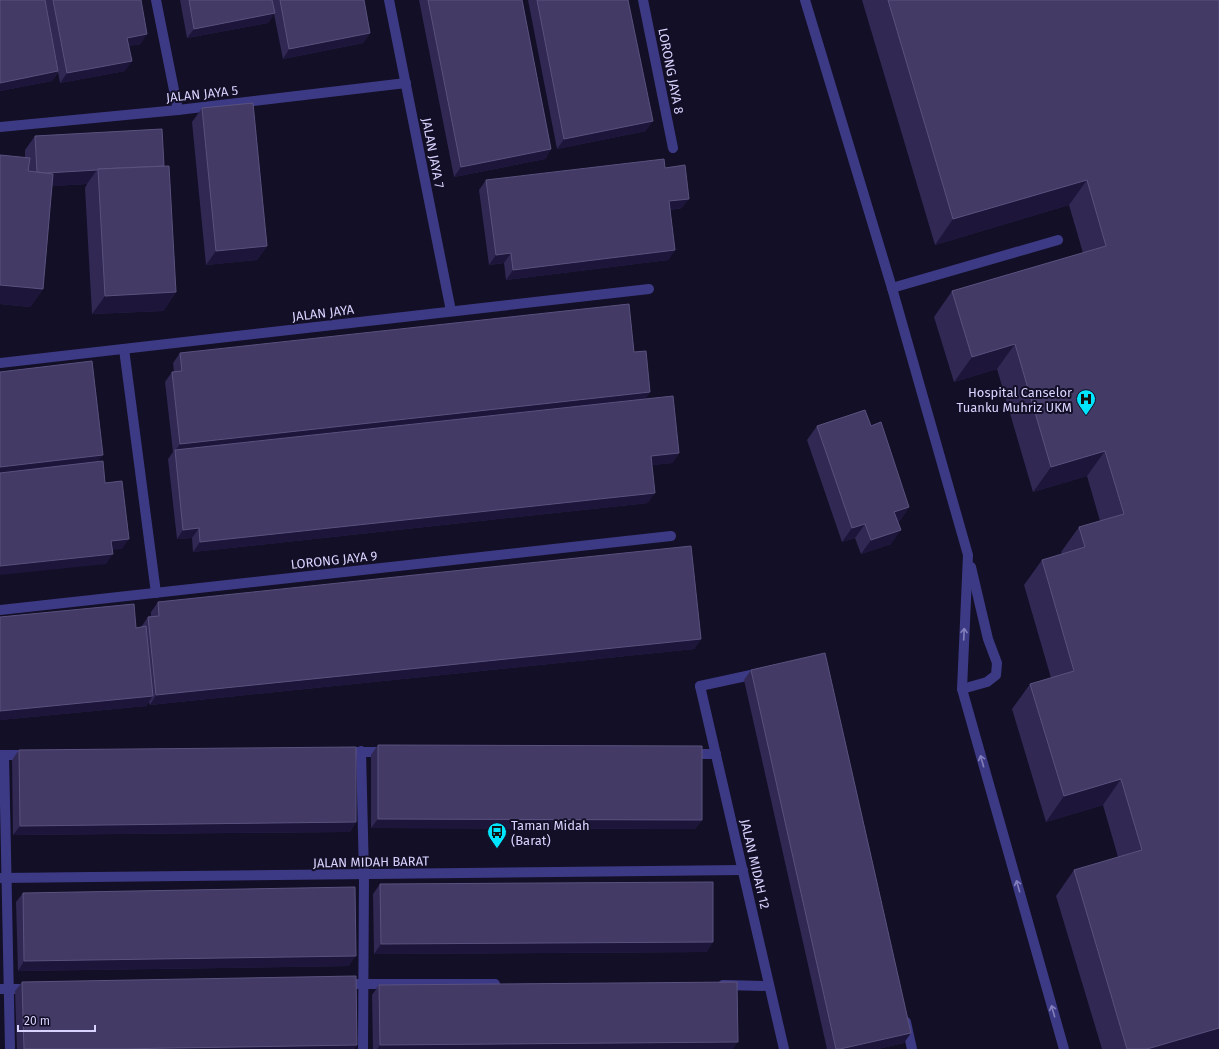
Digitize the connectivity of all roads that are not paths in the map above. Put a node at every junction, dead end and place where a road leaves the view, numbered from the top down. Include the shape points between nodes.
1 (156, 0) edge
2 (389, 0) edge
3 (643, 0) edge
4 (805, 0) edge
5 (406, 83) junction
6 (178, 110) junction
7 (0, 127) edge
8 (673, 148) dead end
9 (1058, 240) dead end
10 (649, 288) dead end
11 (892, 288) junction
12 (451, 311) junction
13 (124, 349) junction
14 (0, 363) edge
15 (671, 536) dead end
16 (968, 554) junction
17 (156, 593) junction
18 (0, 610) edge
19 (769, 671) edge
20 (962, 689) junction
21 (361, 751) junction
22 (329, 752) edge
23 (392, 752) edge
24 (677, 754) edge
25 (716, 754) junction
26 (2, 755) edge
27 (35, 755) edge
28 (743, 870) junction
29 (364, 875) junction
30 (2, 878) edge
31 (332, 984) edge
32 (364, 984) junction
33 (507, 984) edge
34 (714, 985) edge
35 (769, 986) junction
36 (5, 989) edge
37 (41, 989) edge
38 (904, 1010) edge
39 (10, 1049) edge
40 (362, 1049) edge
41 (784, 1049) edge
42 (912, 1049) edge
43 (1064, 1049) edge

1 - 6 street
2 - 5 street, JALAN JAYA 7
3 - 8 street, LORONG JAYA 8
4 - 11 street
5 - 6 street, JALAN JAYA 5
5 - 12 street, JALAN JAYA 7
6 - 7 street, JALAN JAYA 5
9 - 11 street
10 - 12 street, JALAN JAYA
11 - 16 street
12 - 13 street, JALAN JAYA
13 - 14 street, JALAN JAYA
13 - 17 street
15 - 17 street, LORONG JAYA 9
20 -> 16 street
16 - 20 street via 988,638 997,663 996,675 987,682
17 - 18 street, LORONG JAYA 9
19 - 25 street, JALAN MIDAH 12 via 700,686
43 -> 20 street
21 - 22 street
21 - 23 street
21 - 29 street
24 - 25 street
25 - 28 street, JALAN MIDAH 12
26 - 27 street
26 - 30 street
28 - 29 street, JALAN MIDAH BARAT
28 - 35 street, JALAN MIDAH 12
29 - 30 street, JALAN MIDAH BARAT
29 - 32 street
30 - 36 street
31 - 32 street
32 - 33 street
32 - 40 street
34 - 35 street
35 - 41 street, JALAN MIDAH 12
36 - 37 street
36 - 39 street
38 - 42 street

